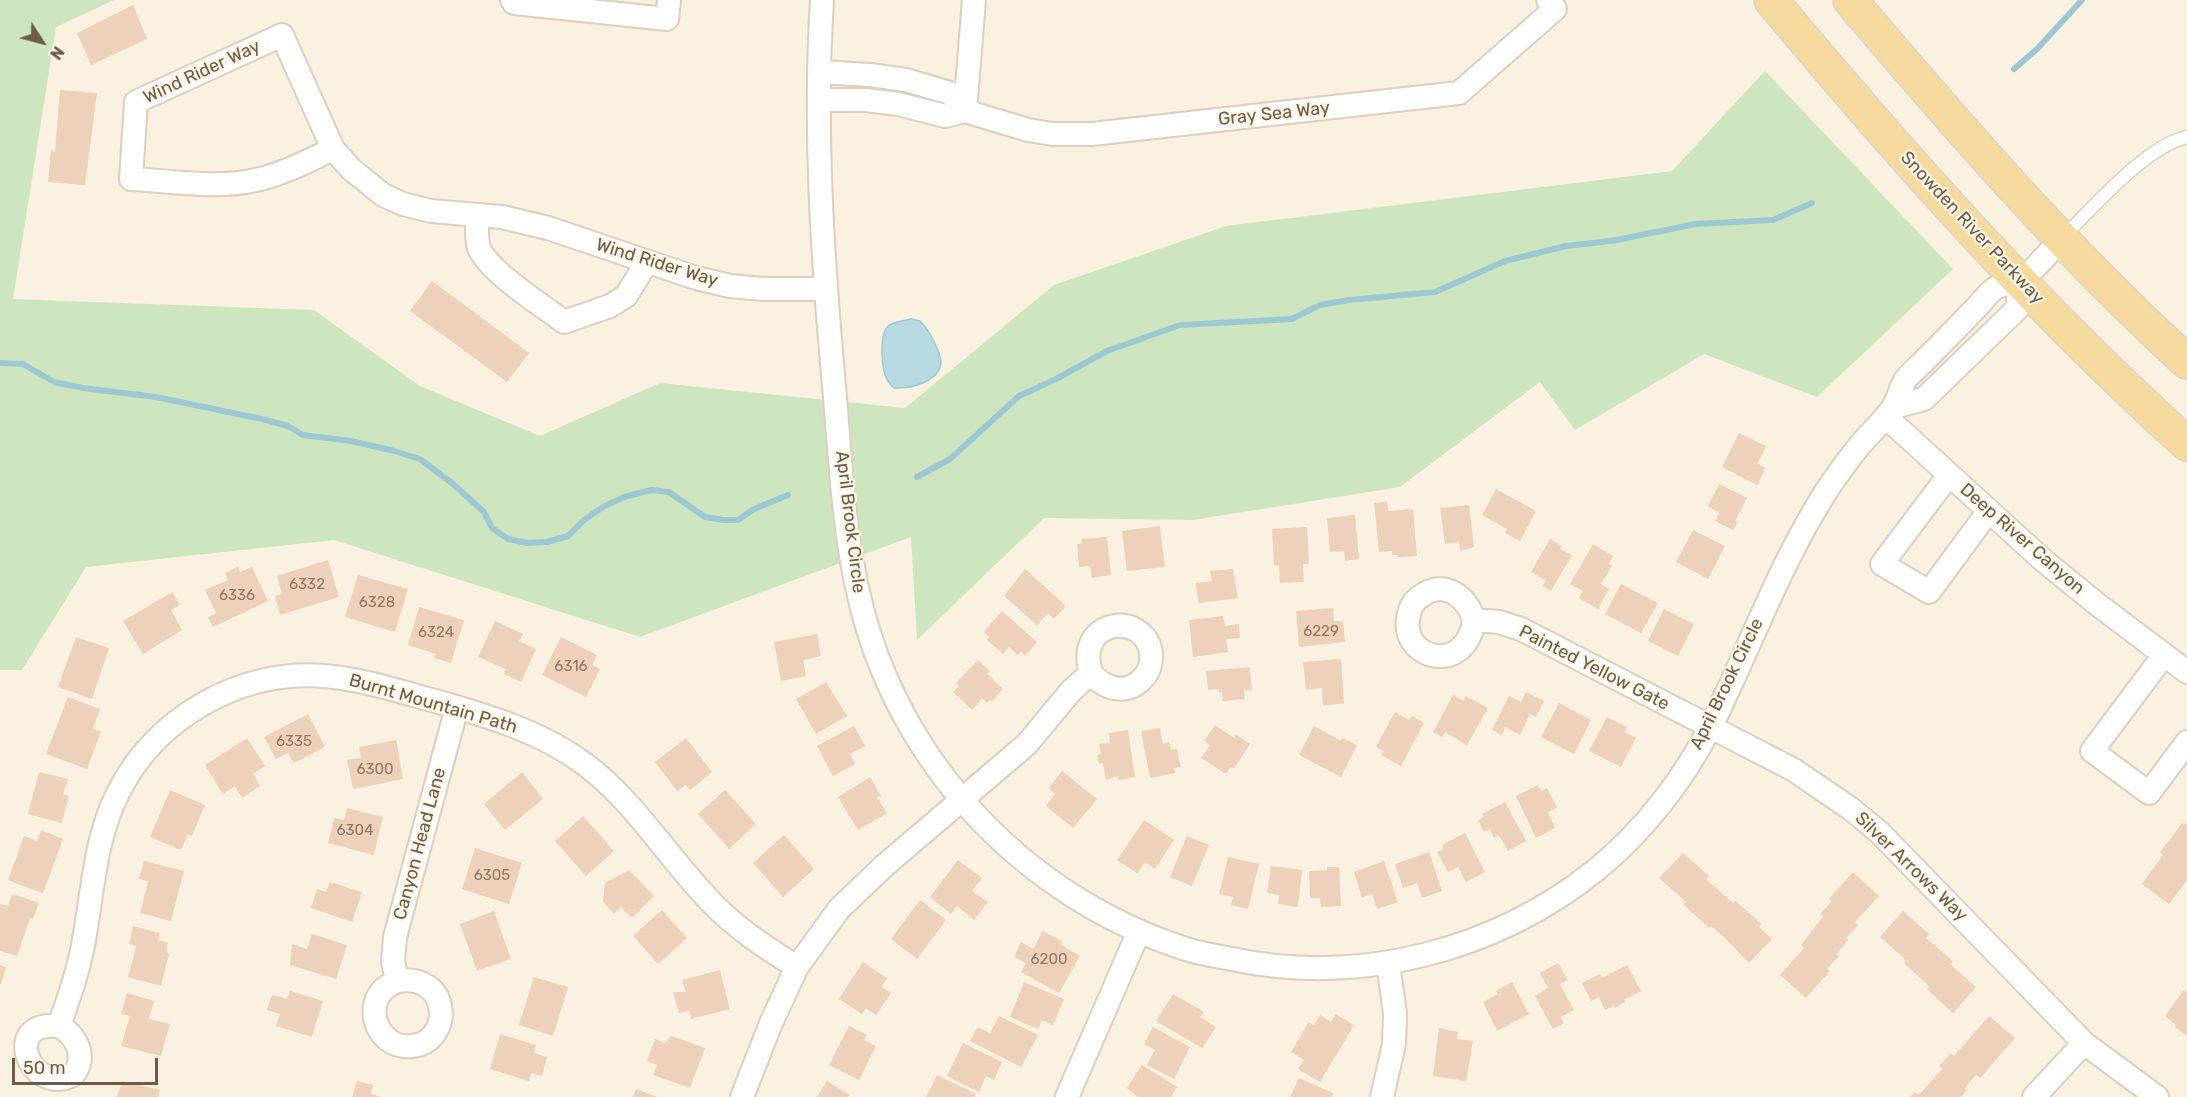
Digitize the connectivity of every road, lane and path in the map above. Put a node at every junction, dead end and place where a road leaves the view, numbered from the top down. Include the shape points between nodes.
1 (512, 0) edge
2 (669, 0) edge
3 (822, 0) edge
4 (974, 0) edge
5 (1771, 0) edge
6 (1850, 0) edge
7 (1866, 0) edge
8 (1552, 4) edge
9 (1881, 37) junction
10 (820, 72) junction
11 (819, 100) junction
12 (964, 111) junction
13 (2187, 137) edge
14 (333, 148) junction
15 (477, 215) junction
16 (2061, 239) junction
17 (647, 262) junction
18 (2020, 281) junction
19 (826, 289) junction
20 (2187, 362) edge
21 (1890, 412) junction
22 (2187, 444) edge
23 (1949, 476) junction
24 (1988, 512) junction
25 (1474, 620) dead end
26 (2164, 655) junction
27 (2187, 672) edge
28 (1091, 673) dead end
29 (457, 707) junction
30 (1710, 727) junction
31 (2187, 742) edge
32 (961, 801) junction
33 (1139, 931) junction
34 (1388, 963) junction
35 (797, 967) junction
36 (397, 981) dead end
37 (59, 1026) dead end
38 (2084, 1043) junction
39 (742, 1097) edge
40 (1067, 1097) edge
41 (1382, 1097) edge
42 (2034, 1097) edge
43 (2157, 1097) edge

1 - 2 street via 667,19
3 - 10 street, April Brook Circle
4 - 12 street
5 - 18 main road, Snowden River Parkway via 1933,190
6 - 9 main road
7 - 9 lane
8 - 12 street, Gray Sea Way via 1459,93 1092,134 1028,130
9 - 16 main road
10 - 11 street, April Brook Circle
10 - 12 street, Gray Sea Way via 906,80 950,93
11 - 12 street, Gray Sea Way via 898,104 945,116
11 - 19 street, April Brook Circle
13 - 16 lane via 2161,147 2141,162
14 - 14 street, Wind Rider Way via 282,35 136,102 131,179 228,184 256,180 287,171
14 - 15 street, Wind Rider Way via 383,195 431,211
15 - 17 street, Wind Rider Way via 548,228
15 - 17 street via 478,245 483,256 564,322 610,306 626,296
16 - 18 street
16 - 20 main road
17 - 19 street, Wind Rider Way via 730,286
18 - 21 street via 2017,309 1924,399
18 - 22 main road, Snowden River Parkway
19 - 32 street, April Brook Circle via 848,530 860,599 874,650 892,693 912,731
21 - 23 street, Deep River Canyon
21 - 30 street, April Brook Circle via 1826,491 1773,587
23 - 24 street, Deep River Canyon
23 - 24 street via 1882,564 1929,592
24 - 26 street, Deep River Canyon via 2052,568
25 - 30 street, Painted Yellow Gate via 1521,629
26 - 27 street, Deep River Canyon
26 - 31 street via 2092,752 2149,793
28 - 32 street via 1027,744
29 - 35 street, Burnt Mountain Path via 527,730 559,747 609,783 731,922
29 - 36 street, Canyon Head Lane via 395,937 393,961
29 - 37 street, Burnt Mountain Path via 362,681 299,676 248,684 221,694 169,728 132,770 108,817 99,845 76,978
30 - 34 street, April Brook Circle via 1669,793 1595,870 1503,927 1438,952
30 - 38 street, Silver Arrows Way via 1794,770 1880,832
32 - 33 street, April Brook Circle via 990,832 1043,876 1075,898
32 - 35 street via 839,909
33 - 34 street, April Brook Circle via 1189,951 1249,963 1294,967
33 - 40 street
34 - 41 street via 1395,1014 1394,1044
35 - 39 street
38 - 42 street
38 - 43 street, Silver Arrows Way

